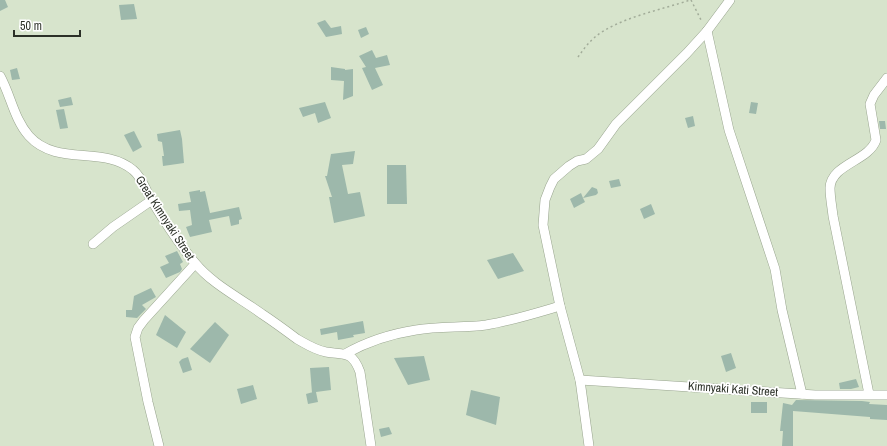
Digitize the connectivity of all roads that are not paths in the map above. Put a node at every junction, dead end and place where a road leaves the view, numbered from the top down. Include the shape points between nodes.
1 (730, 0) edge
2 (707, 31) junction
3 (0, 76) edge
4 (887, 78) edge
5 (152, 200) junction
6 (93, 244) dead end
7 (195, 264) junction
8 (560, 306) junction
9 (345, 354) junction
10 (580, 380) junction
11 (802, 394) junction
12 (869, 394) junction
13 (887, 395) edge
14 (159, 446) edge
15 (371, 446) edge
16 (589, 446) edge

1 - 2 street
2 - 8 street via 616,124 590,157 577,161 554,179 545,200 543,225
2 - 11 street via 729,130 775,269
3 - 5 street, Great Kimnyaki Street via 19,121 36,143 53,152 91,155 127,165 138,175
4 - 12 street via 870,104 876,140 874,146 845,166 835,176 830,187 833,216
5 - 6 street
5 - 7 street, Great Kimnyaki Street
7 - 9 street, Great Kimnyaki Street via 296,339 325,352
7 - 14 street via 144,320 135,337
8 - 9 street via 487,324 417,330 388,336 363,343
8 - 10 street
9 - 15 street via 350,356 360,372
10 - 11 street, Kimnyaki Kati Street
10 - 16 street
11 - 12 street, Kimnyaki Kati Street
12 - 13 street, Kimnyaki Kati Street

